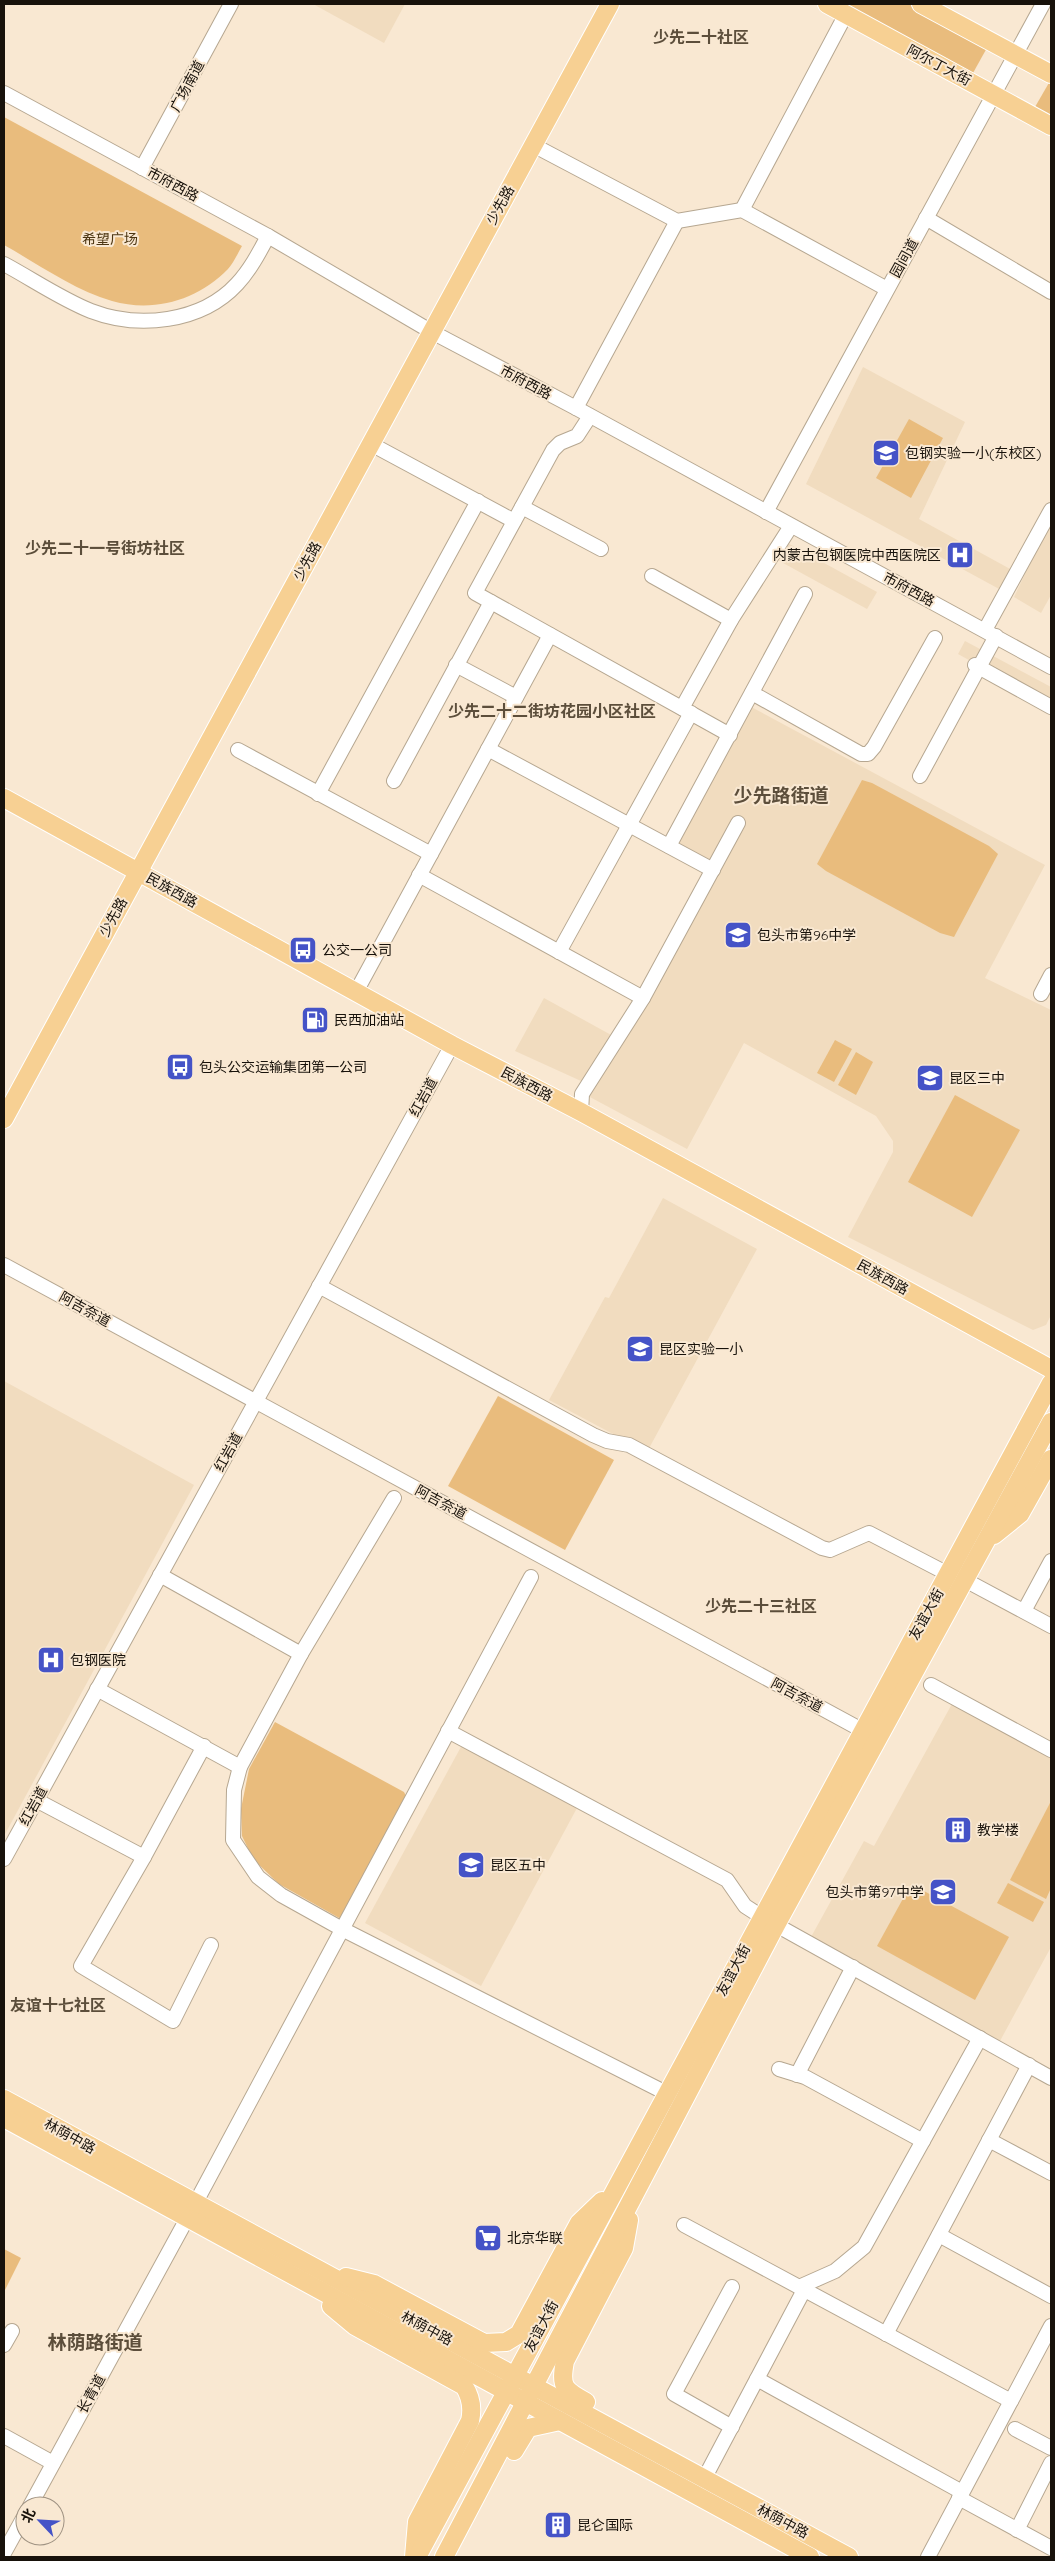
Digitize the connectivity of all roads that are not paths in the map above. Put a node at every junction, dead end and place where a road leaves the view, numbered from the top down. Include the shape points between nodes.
1 (231, 4) edge
2 (610, 4) edge
3 (827, 4) edge
4 (921, 4) edge
5 (1043, 4) edge
6 (846, 14) junction
7 (1015, 55) junction
8 (1051, 74) edge
9 (4, 93) edge
10 (994, 94) junction
11 (1051, 126) edge
12 (534, 145) junction
13 (142, 168) junction
14 (742, 210) junction
15 (926, 218) junction
16 (677, 221) junction
17 (268, 236) junction
18 (4, 264) edge
19 (887, 289) junction
20 (1051, 292) edge
21 (432, 332) junction
22 (576, 408) junction
23 (590, 416) junction
24 (371, 444) junction
25 (478, 501) junction
26 (522, 507) junction
27 (1051, 510) edge
28 (766, 512) junction
29 (514, 521) junction
30 (791, 526) junction
31 (601, 549) dead end
32 (652, 576) dead end
33 (805, 594) dead end
34 (491, 602) junction
35 (731, 620) junction
36 (990, 633) junction
37 (550, 635) junction
38 (935, 638) dead end
39 (456, 665) junction
40 (977, 666) junction
41 (1051, 667) edge
42 (752, 693) junction
43 (516, 697) junction
44 (1051, 707) edge
45 (687, 711) junction
46 (730, 735) junction
47 (488, 749) junction
48 (238, 750) dead end
49 (920, 776) dead end
50 (394, 781) dead end
51 (318, 794) junction
52 (4, 798) edge
53 (738, 823) dead end
54 (629, 825) junction
55 (669, 846) junction
56 (431, 854) junction
57 (713, 870) junction
58 (138, 871) junction
59 (419, 875) junction
60 (559, 952) junction
61 (1051, 975) edge
62 (356, 992) junction
63 (1041, 994) dead end
64 (643, 998) junction
65 (452, 1045) junction
66 (581, 1112) junction
67 (4, 1119) edge
68 (4, 1265) edge
69 (319, 1286) junction
70 (1050, 1369) edge
71 (255, 1402) junction
72 (1031, 1421) junction
73 (1049, 1426) edge
74 (1051, 1459) edge
75 (394, 1498) dead end
76 (986, 1542) junction
77 (1051, 1561) edge
78 (948, 1574) junction
79 (160, 1575) junction
80 (531, 1577) dead end
81 (965, 1580) junction
82 (1024, 1612) junction
83 (1051, 1626) edge
84 (301, 1654) junction
85 (931, 1685) dead end
86 (97, 1689) junction
87 (448, 1731) junction
88 (870, 1735) junction
89 (204, 1746) junction
90 (1051, 1750) edge
91 (240, 1767) junction
92 (36, 1800) junction
93 (144, 1857) junction
94 (4, 1859) edge
95 (769, 1921) junction
96 (342, 1929) junction
97 (211, 1945) dead end
98 (853, 1967) junction
99 (980, 2038) junction
100 (1029, 2065) junction
101 (779, 2070) dead end
102 (797, 2075) junction
103 (1051, 2078) edge
104 (666, 2093) junction
105 (4, 2099) edge
106 (4, 2118) edge
107 (989, 2140) junction
108 (923, 2141) junction
109 (1051, 2173) edge
110 (612, 2193) junction
111 (632, 2203) junction
112 (191, 2211) junction
113 (684, 2225) dead end
114 (939, 2235) junction
115 (317, 2279) junction
116 (732, 2287) dead end
117 (802, 2288) junction
118 (1051, 2296) edge
119 (1051, 2326) edge
120 (12, 2330) dead end
121 (886, 2334) junction
122 (4, 2345) edge
123 (1046, 2350) edge
124 (514, 2375) junction
125 (757, 2379) junction
126 (535, 2386) junction
127 (506, 2392) junction
128 (1011, 2401) junction
129 (526, 2403) junction
130 (560, 2421) junction
131 (732, 2427) junction
132 (1015, 2429) dead end
133 (4, 2436) edge
134 (1051, 2448) edge
135 (53, 2463) junction
136 (1051, 2463) edge
137 (704, 2479) junction
138 (961, 2495) junction
139 (35, 2496) edge
140 (1017, 2530) junction
141 (15, 2534) edge
142 (1051, 2548) edge
143 (4, 2554) edge
144 (415, 2557) edge
145 (444, 2557) edge
146 (454, 2557) edge
147 (810, 2557) edge
148 (849, 2557) edge
149 (928, 2557) edge

1 - 13 street, 广场南道
2 - 12 main road, 少先路
3 - 6 main road, 阿尔丁大街
4 - 7 main road
5 - 7 street, 园间道
6 - 10 main road, 阿尔丁大街
6 - 14 street
7 - 8 main road
7 - 10 street, 园间道
9 - 13 street, 市府西路
10 - 11 main road, 阿尔丁大街
10 - 15 street, 园间道
12 - 16 street
12 - 21 main road, 少先路
13 - 17 street, 市府西路
14 - 16 street
14 - 19 street
15 - 19 street, 园间道
15 - 20 street
16 - 22 street
17 - 18 street via 254,262 227,294 190,314 152,321 119,319 90,310
17 - 21 street, 市府西路
19 - 28 street, 园间道
21 - 22 street, 市府西路
21 - 24 main road, 少先路
22 - 23 street, 市府西路
23 - 26 street via 577,436 560,443 553,450
23 - 28 street, 市府西路
24 - 25 street
24 - 58 main road, 少先路
25 - 29 street
25 - 51 street
26 - 29 street
26 - 31 street
27 - 36 street
28 - 30 street, 市府西路
29 - 34 street via 475,593
30 - 35 street
30 - 36 street, 市府西路
32 - 35 street
33 - 42 street
34 - 37 street
34 - 39 street
35 - 45 street
36 - 40 street
36 - 41 street, 市府西路
37 - 43 street
37 - 45 street
38 - 42 street via 868,754 861,754
39 - 43 street
39 - 50 street
40 - 44 street
40 - 49 street
42 - 46 street
43 - 47 street
45 - 46 street
45 - 54 street
46 - 55 street
47 - 54 street
47 - 56 street
48 - 51 street
51 - 56 street
52 - 58 main road, 民族西路
53 - 57 street
54 - 55 street
54 - 60 street
55 - 57 street
56 - 59 street
57 - 64 street
58 - 62 main road, 民族西路
58 - 67 main road, 少先路
59 - 60 street
59 - 62 street
60 - 64 street
61 - 63 street
62 - 65 main road, 民族西路
64 - 66 street via 582,1094
65 - 66 main road, 民族西路
65 - 69 street, 红岩道
66 - 70 main road, 民族西路
68 - 71 street, 阿吉奈道
69 - 71 street, 红岩道
69 - 78 street via 593,1435 629,1445 822,1548 830,1550 869,1533
70 - 72 main road, 友谊大街
71 - 79 street, 红岩道
71 - 88 street, 阿吉奈道
72 - 73 main road
72 - 78 main road, 友谊大街
73 - 76 main road, 友谊大街
74 - 76 main road via 1020,1514
75 - 84 street
76 - 81 main road, 友谊大街
77 - 82 street
78 - 88 main road, 友谊大街
79 - 84 street
79 - 86 street, 红岩道
80 - 87 street, 长青道
81 - 82 street
81 - 88 main road, 友谊大街
82 - 83 street
84 - 91 street
85 - 90 street
86 - 89 street
86 - 92 street, 红岩道
87 - 95 street via 728,1880 745,1906
87 - 96 street, 长青道
88 - 95 main road, 友谊大街
89 - 91 street
89 - 93 street
91 - 96 street via 234,1790 233,1840 258,1876 281,1895
92 - 93 street
92 - 94 street, 红岩道
93 - 97 street via 81,1966 173,2020
95 - 98 street
95 - 104 main road, 友谊大街
95 - 111 main road, 友谊大街
96 - 104 street
96 - 112 street, 长青道
98 - 99 street
98 - 102 street
99 - 100 street
99 - 108 street
100 - 103 street
100 - 107 street
101 - 102 street
102 - 108 street
104 - 110 main road, 友谊大街
105 - 112 main road, 林荫中路
106 - 112 main road, 林荫中路
107 - 109 street
107 - 114 street
108 - 117 street via 864,2247 836,2271
110 - 115 main road via 579,2223 519,2334 506,2342 484,2343 374,2284
110 - 124 main road, 友谊大街
111 - 126 main road, 友谊大街
111 - 137 main road via 624,2248 565,2361 563,2385 569,2392 682,2453
112 - 115 main road, 林荫中路
112 - 135 street, 长青道
113 - 117 street
114 - 118 street
114 - 121 street
115 - 124 main road, 林荫中路
115 - 127 main road, 林荫中路
115 - 144 main road via 356,2326 464,2386 469,2394 472,2405 470,2421 417,2522
116 - 131 street via 674,2394
117 - 121 street
117 - 125 street
119 - 123 street
120 - 122 street
121 - 128 street
123 - 128 street
124 - 126 main road, 林荫中路
124 - 127 main road, 友谊大街
125 - 131 street
125 - 138 street
126 - 129 main road, 友谊大街
126 - 137 main road, 林荫中路
127 - 129 main road, 林荫中路
127 - 144 main road, 友谊大街
128 - 138 street
129 - 130 main road, 林荫中路
129 - 145 main road, 友谊大街
130 - 146 main road via 534,2426 524,2432
130 - 147 main road, 林荫中路
131 - 137 street
132 - 134 street
133 - 135 street
135 - 139 street, 长青道
136 - 140 street
137 - 148 main road, 林荫中路
138 - 140 street
138 - 149 street
140 - 142 street
141 - 143 street

